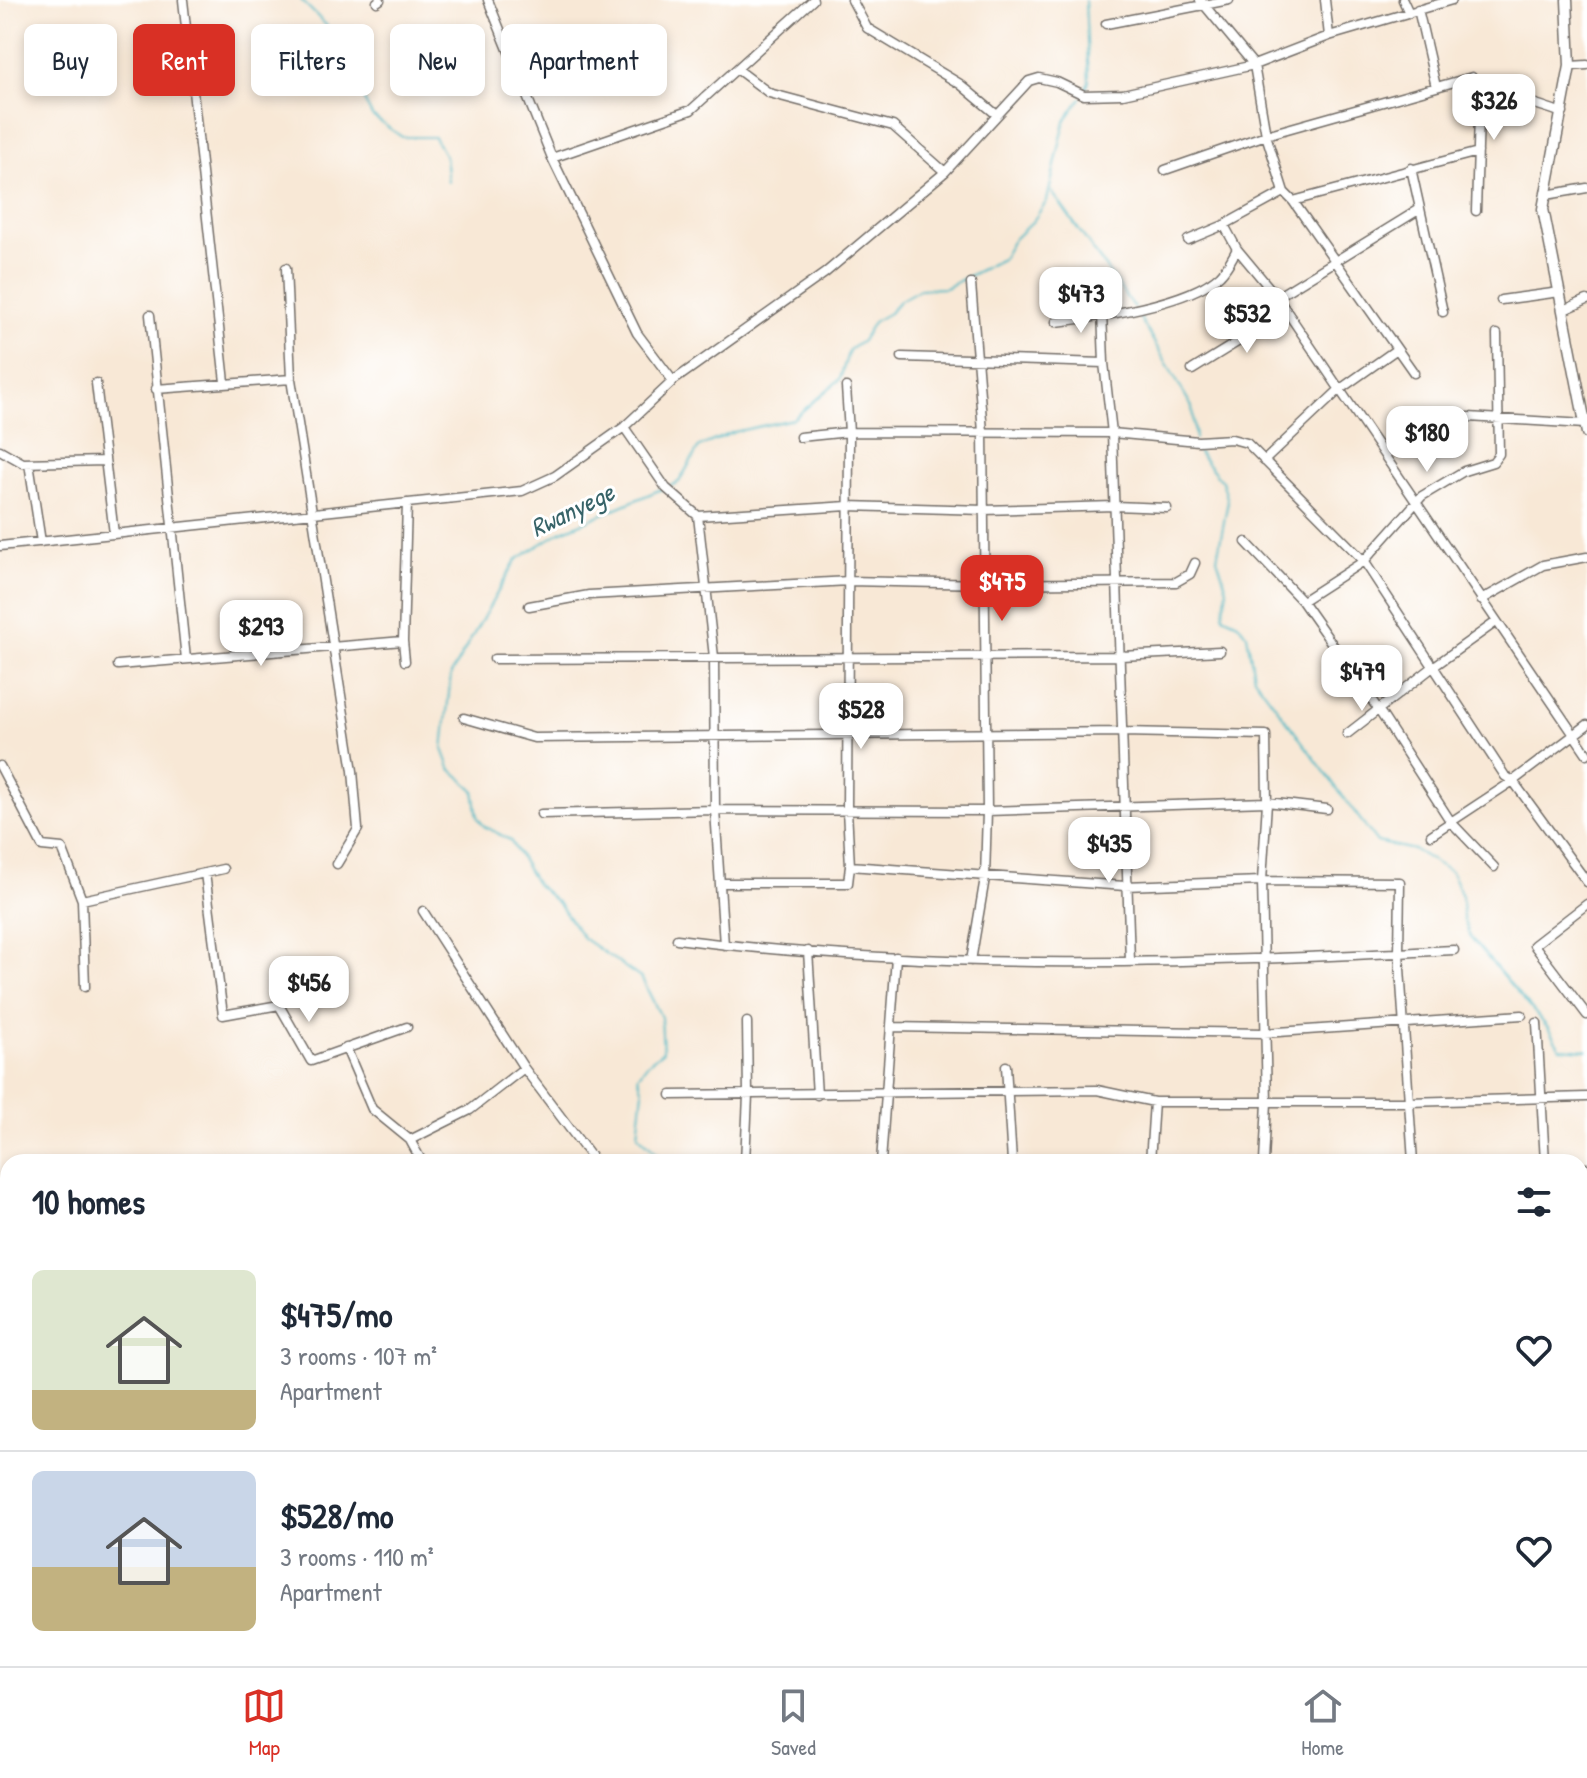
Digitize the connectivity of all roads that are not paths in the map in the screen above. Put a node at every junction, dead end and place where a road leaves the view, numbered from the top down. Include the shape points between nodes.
1 (183, 0) edge
2 (488, 0) edge
3 (813, 0) edge
4 (852, 0) edge
5 (1229, 0) edge
6 (1325, 0) edge
7 (1403, 0) edge
8 (1452, 0) edge
9 (1567, 0) edge
10 (1202, 3) edge
11 (1413, 11) junction
12 (1106, 24) dead end
13 (1329, 36) junction
14 (1254, 65) junction
15 (1587, 65) edge
16 (1570, 66) junction
17 (737, 69) junction
18 (1436, 87) junction
19 (1563, 113) junction
20 (997, 115) junction
21 (1479, 115) junction
22 (1266, 135) junction
23 (1478, 152) junction
24 (552, 158) junction
25 (1411, 168) junction
26 (1165, 170) dead end
27 (945, 172) junction
28 (1587, 188) edge
29 (1284, 192) junction
30 (1546, 195) junction
31 (1293, 201) junction
32 (1420, 209) junction
33 (1476, 211) dead end
34 (1224, 225) junction
35 (1188, 240) dead end
36 (1237, 249) junction
37 (1336, 262) junction
38 (286, 268) dead end
39 (971, 284) dead end
40 (1101, 285) dead end
41 (1560, 292) junction
42 (1277, 297) junction
43 (1501, 300) dead end
44 (1587, 300) edge
45 (1564, 310) junction
46 (1286, 312) junction
47 (1443, 312) dead end
48 (150, 315) dead end
49 (1102, 316) junction
50 (1056, 322) dead end
51 (1497, 334) dead end
52 (1397, 349) junction
53 (902, 357) dead end
54 (977, 360) junction
55 (1104, 363) junction
56 (1192, 370) dead end
57 (1414, 373) dead end
58 (291, 379) junction
59 (1582, 380) edge
60 (673, 381) junction
61 (225, 382) junction
62 (96, 383) dead end
63 (846, 387) dead end
64 (156, 389) junction
65 (1339, 390) junction
66 (1468, 417) dead end
67 (1497, 418) junction
68 (624, 427) junction
69 (1586, 428) edge
70 (849, 432) junction
71 (983, 432) junction
72 (1112, 433) junction
73 (800, 437) dead end
74 (0, 450) edge
75 (105, 461) junction
76 (1264, 461) junction
77 (29, 463) junction
78 (407, 503) junction
79 (1416, 503) junction
80 (848, 506) junction
81 (1114, 506) junction
82 (1167, 508) dead end
83 (984, 510) junction
84 (311, 513) junction
85 (698, 516) junction
86 (172, 528) junction
87 (114, 534) junction
88 (41, 542) junction
89 (1246, 542) dead end
90 (0, 546) edge
91 (1587, 557) edge
92 (1364, 561) junction
93 (1195, 563) dead end
94 (849, 581) junction
95 (1117, 581) junction
96 (985, 584) junction
97 (706, 589) junction
98 (1481, 600) junction
99 (1302, 601) junction
100 (529, 606) dead end
101 (1496, 622) junction
102 (403, 641) junction
103 (332, 646) junction
104 (1220, 651) dead end
105 (1121, 656) junction
106 (714, 657) junction
107 (986, 657) junction
108 (849, 658) junction
109 (186, 659) junction
110 (494, 659) dead end
111 (405, 661) dead end
112 (118, 665) dead end
113 (1433, 667) junction
114 (1378, 709) junction
115 (464, 718) dead end
116 (1587, 725) edge
117 (1123, 732) junction
118 (986, 733) junction
119 (1347, 734) dead end
120 (848, 735) junction
121 (1573, 735) junction
122 (716, 738) junction
123 (1587, 754) edge
124 (0, 766) edge
125 (1513, 781) junction
126 (1267, 802) junction
127 (1126, 807) junction
128 (1327, 809) dead end
129 (715, 810) junction
130 (847, 810) junction
131 (987, 811) junction
132 (541, 814) dead end
133 (1451, 822) junction
134 (1431, 835) dead end
135 (337, 864) dead end
136 (850, 866) junction
137 (1494, 867) dead end
138 (223, 869) dead end
139 (205, 873) junction
140 (985, 878) junction
141 (1262, 881) junction
142 (1587, 882) edge
143 (720, 883) junction
144 (1125, 886) junction
145 (82, 900) junction
146 (1587, 904) edge
147 (423, 911) dead end
148 (677, 939) dead end
149 (724, 945) junction
150 (1454, 950) dead end
151 (808, 951) junction
152 (1399, 953) junction
153 (896, 957) junction
154 (1263, 960) junction
155 (971, 961) junction
156 (1130, 961) junction
157 (85, 987) dead end
158 (1522, 1015) dead end
159 (1587, 1015) edge
160 (747, 1022) dead end
161 (1537, 1023) dead end
162 (1403, 1026) junction
163 (407, 1027) dead end
164 (891, 1027) junction
165 (1264, 1033) junction
166 (346, 1048) junction
167 (1006, 1066) dead end
168 (524, 1068) junction
169 (1006, 1091) junction
170 (885, 1094) junction
171 (671, 1095) dead end
172 (748, 1095) junction
173 (817, 1095) junction
174 (1587, 1097) edge
175 (1540, 1098) junction
176 (1154, 1102) junction
177 (1267, 1102) junction
178 (1408, 1102) junction
179 (410, 1140) junction
180 (418, 1154) edge
181 (589, 1154) edge
182 (745, 1154) edge
183 (881, 1154) edge
184 (1011, 1154) edge
185 (1151, 1154) edge
186 (1264, 1154) edge
187 (1412, 1154) edge
188 (1544, 1154) edge

1 - 61 street
2 - 24 street
3 - 17 street
4 - 20 street via 867,28 960,84
5 - 10 street
6 - 13 street
7 - 11 street
8 - 11 street
9 - 16 street
10 - 12 street
10 - 14 street
11 - 13 street
11 - 18 street
13 - 14 street
14 - 20 street via 1123,94 1084,95 1039,78 1029,81
14 - 22 street
15 - 16 street
16 - 19 street
17 - 24 street via 691,110
17 - 27 street via 769,93 893,126
18 - 21 street via 1472,77
18 - 22 street
19 - 21 street via 1524,101 1501,101
19 - 30 street
20 - 27 street
21 - 23 street
22 - 26 street
22 - 29 street
23 - 25 street
23 - 33 street
24 - 60 street via 637,333
25 - 31 street
25 - 32 street
27 - 60 street via 825,273
28 - 30 street
29 - 31 street
29 - 34 street
30 - 41 street via 1543,209
31 - 37 street
32 - 37 street
32 - 47 street
34 - 35 street
34 - 36 street
36 - 42 street
36 - 49 street via 1219,276 1190,292
37 - 42 street
37 - 52 street
38 - 58 street
39 - 54 street
40 - 49 street
41 - 43 street
41 - 45 street
42 - 46 street
44 - 45 street
45 - 59 street
46 - 56 street
46 - 65 street
48 - 64 street
49 - 50 street
49 - 55 street
51 - 67 street
52 - 57 street
52 - 65 street
53 - 54 street
54 - 55 street
54 - 71 street
55 - 72 street
58 - 61 street
58 - 84 street
59 - 69 street
60 - 68 street
61 - 64 street
62 - 75 street
63 - 70 street
64 - 86 street
65 - 76 street
65 - 79 street
66 - 67 street
67 - 69 street
67 - 79 street via 1499,454 1493,462 1464,471
68 - 78 street via 555,476 522,491
68 - 85 street via 666,488
70 - 71 street
70 - 73 street
70 - 80 street
71 - 72 street
71 - 83 street
72 - 76 street via 1232,439 1247,443
72 - 81 street
74 - 77 street
75 - 77 street
75 - 87 street
76 - 92 street
77 - 88 street
78 - 84 street
78 - 102 street
79 - 92 street
79 - 98 street
80 - 83 street
80 - 85 street
80 - 94 street
81 - 82 street
81 - 83 street
81 - 95 street
83 - 96 street
84 - 86 street
84 - 103 street
85 - 97 street
86 - 87 street
86 - 109 street
87 - 88 street
88 - 90 street
89 - 99 street
91 - 98 street via 1543,565
92 - 99 street
92 - 113 street
93 - 95 street via 1190,574 1176,582
94 - 96 street
94 - 97 street
94 - 108 street
95 - 96 street
95 - 105 street
96 - 107 street
97 - 100 street via 589,595
97 - 106 street
98 - 101 street
99 - 114 street
101 - 113 street
101 - 121 street
102 - 103 street
102 - 111 street
103 - 109 street
103 - 135 street via 358,829
104 - 105 street
105 - 107 street
105 - 117 street
106 - 108 street
106 - 110 street
106 - 122 street
107 - 108 street
107 - 118 street
108 - 120 street
109 - 112 street
113 - 114 street
113 - 125 street
114 - 119 street
114 - 133 street
115 - 122 street via 534,738
116 - 121 street
117 - 118 street
117 - 126 street via 1266,735
117 - 127 street
118 - 120 street
118 - 131 street
120 - 122 street
120 - 130 street
121 - 123 street
121 - 125 street
122 - 129 street
124 - 145 street via 42,846 62,848
125 - 133 street
125 - 142 street
126 - 127 street
126 - 128 street
126 - 141 street
127 - 131 street
127 - 144 street
129 - 130 street
129 - 132 street
129 - 143 street
130 - 131 street
130 - 136 street
131 - 140 street
133 - 134 street
133 - 137 street
136 - 140 street
136 - 143 street via 848,883
138 - 139 street
139 - 145 street
139 - 166 street via 223,1015 279,1005 311,1061
140 - 144 street
140 - 155 street
141 - 144 street
141 - 152 street via 1400,882
141 - 154 street
143 - 149 street
144 - 156 street
145 - 157 street
146 - 159 street via 1534,945
147 - 168 street
148 - 149 street
149 - 151 street
150 - 152 street
151 - 153 street
151 - 173 street
152 - 154 street
152 - 162 street
153 - 155 street
153 - 164 street
154 - 156 street
154 - 165 street
155 - 156 street
158 - 162 street
160 - 172 street
161 - 175 street
162 - 165 street
162 - 178 street
163 - 166 street
164 - 165 street
164 - 170 street
165 - 177 street
166 - 179 street via 372,1109
167 - 169 street
168 - 179 street via 470,1110
168 - 181 street
169 - 170 street
169 - 176 street via 1097,1090
169 - 184 street
170 - 173 street
170 - 183 street
171 - 172 street
172 - 173 street
172 - 182 street
174 - 175 street
175 - 178 street
175 - 188 street
176 - 177 street
176 - 185 street
177 - 178 street
177 - 186 street
178 - 187 street
179 - 180 street

